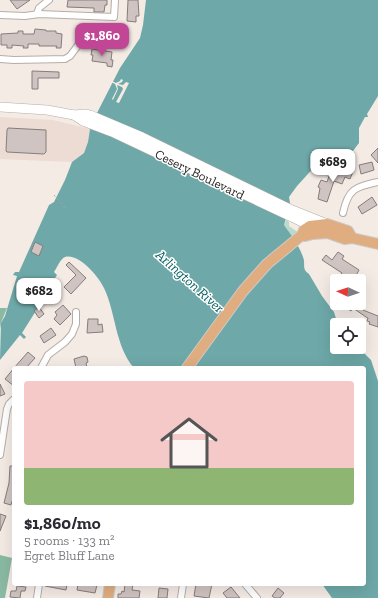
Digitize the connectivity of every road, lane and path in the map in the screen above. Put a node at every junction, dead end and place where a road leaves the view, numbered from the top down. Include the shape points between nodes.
1 (49, 0) edge
2 (115, 0) edge
3 (37, 14) junction
4 (0, 15) edge
5 (79, 44) dead end
6 (0, 59) edge
7 (0, 107) edge
8 (378, 182) edge
9 (54, 195) dead end
10 (67, 210) dead end
11 (343, 213) dead end
12 (290, 214) junction
13 (310, 226) junction
14 (327, 229) junction
15 (302, 235) junction
16 (378, 244) edge
17 (76, 312) dead end
18 (42, 366) edge
19 (188, 366) edge
20 (12, 401) edge
21 (0, 455) edge
22 (39, 586) edge
23 (110, 586) edge
24 (183, 586) edge
25 (246, 586) edge
26 (251, 595) edge
27 (37, 598) edge
28 (108, 598) edge
29 (181, 598) edge
30 (257, 598) edge

1 - 3 street via 39,8
2 - 3 street via 114,17
3 - 4 street
5 - 6 street via 65,59
7 - 12 main road, Cesery Boulevard via 47,110 74,115 83,121 89,119
8 - 11 street via 352,191
9 - 10 path
12 - 13 main road, Cesery Boulevard
12 - 14 main road, Cesery Boulevard
13 - 14 main road
13 - 15 main road
14 - 15 main road
14 - 16 main road via 345,239 352,238
15 - 19 main road via 267,264 243,291
17 - 18 street via 76,324 72,334 48,355
20 - 21 street via 7,409
22 - 27 street
23 - 28 main road
24 - 29 street
25 - 26 street
26 - 30 street

